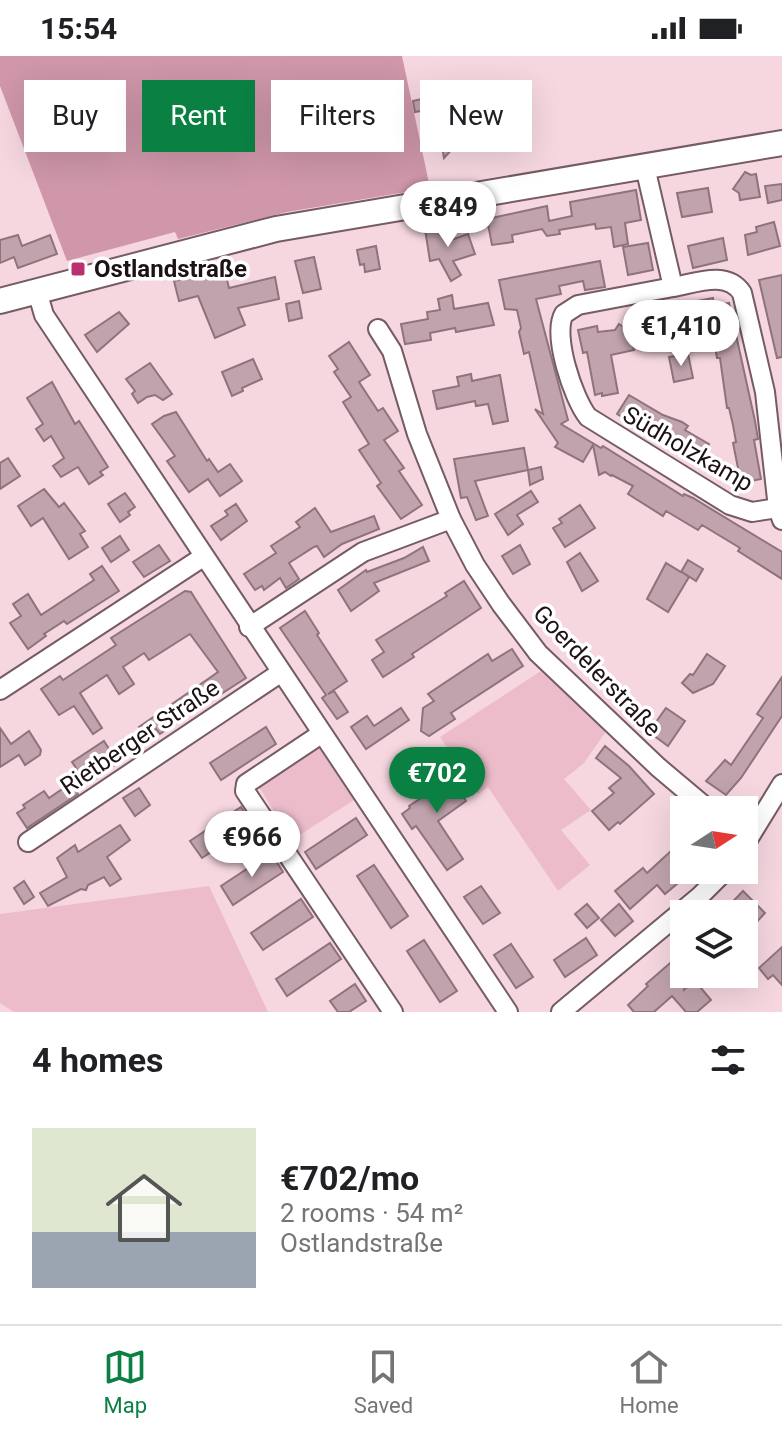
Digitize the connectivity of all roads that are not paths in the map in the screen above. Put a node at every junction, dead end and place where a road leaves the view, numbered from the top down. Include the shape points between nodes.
1 (782, 143) edge
2 (645, 167) junction
3 (673, 287) junction
4 (37, 291) junction
5 (0, 301) edge
6 (378, 329) dead end
7 (780, 514) edge
8 (451, 519) junction
9 (203, 557) junction
10 (249, 627) junction
11 (280, 673) junction
12 (0, 690) edge
13 (321, 734) junction
14 (782, 784) edge
15 (692, 796) edge
16 (758, 822) edge
17 (28, 842) dead end
18 (712, 884) edge
19 (393, 1012) edge
20 (508, 1012) edge
21 (561, 1012) edge

1 - 2 street
2 - 3 street
2 - 4 street via 289,227
3 - 7 street via 720,279 737,285 742,293 765,392
3 - 7 street, Südholzkamp via 578,305 564,314 559,333 581,408 730,505
4 - 5 street
4 - 9 street via 44,315
6 - 8 street, Goerdelerstraße via 392,351
8 - 10 street via 363,552
8 - 15 street, Goerdelerstraße via 482,576 538,653
9 - 10 street
9 - 12 street
10 - 11 street
11 - 13 street
11 - 17 street, Rietberger Straße
13 - 19 street via 246,784 245,791
13 - 20 street
14 - 16 street
18 - 21 street

